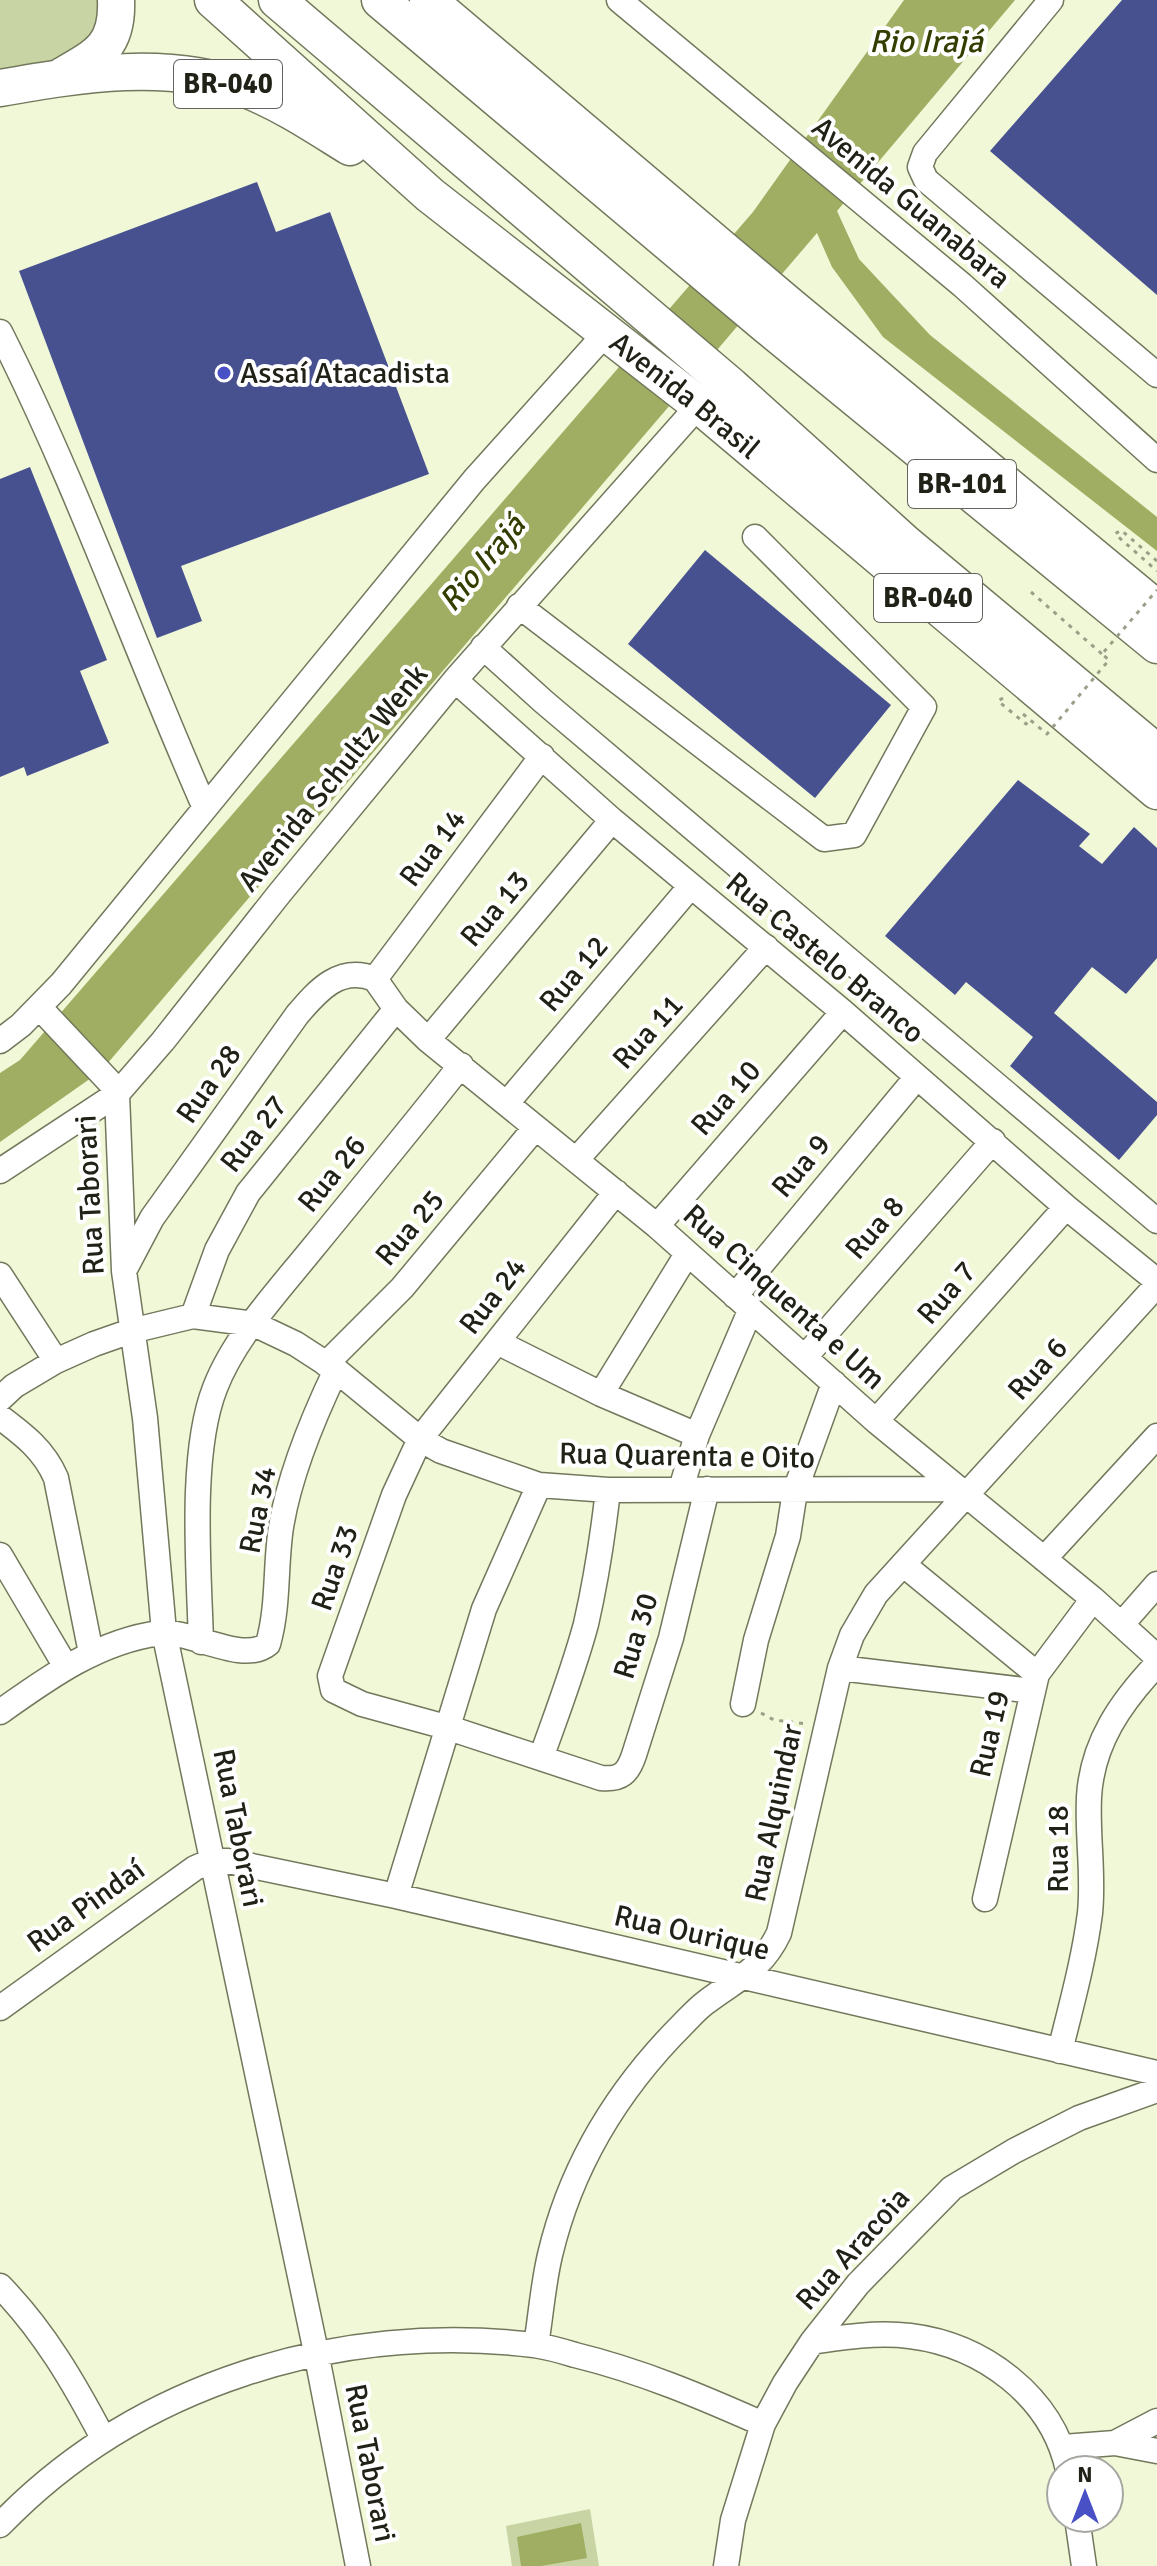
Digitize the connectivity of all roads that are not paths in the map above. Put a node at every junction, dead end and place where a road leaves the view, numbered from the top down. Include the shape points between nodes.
1 (116, 0) edge
2 (277, 0) edge
3 (380, 0) edge
4 (619, 0) edge
5 (1051, 0) edge
6 (215, 2) edge
7 (438, 6) edge
8 (59, 78) junction
9 (0, 88) edge
10 (430, 195) junction
11 (679, 232) junction
12 (596, 271) junction
13 (778, 316) junction
14 (0, 332) edge
15 (612, 339) junction
16 (1157, 375) edge
17 (690, 398) junction
18 (1157, 460) edge
19 (755, 537) dead end
20 (519, 606) junction
21 (1157, 609) edge
22 (1157, 645) edge
23 (483, 647) junction
24 (455, 680) junction
25 (1157, 753) edge
26 (542, 756) junction
27 (1157, 791) edge
28 (205, 808) junction
29 (612, 820) junction
30 (690, 887) junction
31 (766, 947) junction
32 (375, 979) junction
33 (396, 1009) junction
34 (843, 1012) junction
35 (45, 1014) junction
36 (428, 1040) junction
37 (0, 1041) edge
38 (461, 1065) junction
39 (917, 1077) junction
40 (113, 1087) junction
41 (507, 1103) junction
42 (535, 1128) junction
43 (993, 1141) junction
44 (577, 1159) junction
45 (0, 1171) edge
46 (616, 1192) junction
47 (1066, 1207) junction
48 (1157, 1220) edge
49 (657, 1226) junction
50 (687, 1254) junction
51 (124, 1271) junction
52 (0, 1275) edge
53 (1157, 1283) edge
54 (742, 1303) junction
55 (193, 1316) junction
56 (254, 1324) junction
57 (131, 1331) junction
58 (497, 1342) junction
59 (805, 1357) junction
60 (56, 1361) junction
61 (331, 1367) junction
62 (834, 1383) junction
63 (601, 1394) junction
64 (0, 1399) edge
65 (0, 1417) edge
66 (876, 1421) junction
67 (697, 1435) junction
68 (1157, 1436) edge
69 (420, 1439) junction
70 (539, 1485) junction
71 (681, 1489) junction
72 (707, 1489) junction
73 (608, 1490) junction
74 (795, 1491) junction
75 (963, 1492) junction
76 (0, 1555) edge
77 (1044, 1559) junction
78 (904, 1565) junction
79 (1157, 1584) edge
80 (1093, 1599) junction
81 (1122, 1624) junction
82 (164, 1632) junction
83 (201, 1642) junction
84 (91, 1653) junction
85 (1157, 1657) edge
86 (1157, 1664) edge
87 (66, 1667) junction
88 (840, 1668) junction
89 (1035, 1683) junction
90 (743, 1704) road end
91 (0, 1712) edge
92 (446, 1727) junction
93 (541, 1758) junction
94 (211, 1861) junction
95 (396, 1896) junction
96 (985, 1899) dead end
97 (744, 1978) junction
98 (0, 2008) edge
99 (1060, 2051) junction
100 (1157, 2073) edge
101 (1157, 2090) edge
102 (0, 2286) edge
103 (812, 2342) junction
104 (536, 2345) junction
105 (316, 2352) junction
106 (1157, 2421) edge
107 (763, 2424) junction
108 (103, 2438) junction
109 (1115, 2443) junction
110 (1157, 2451) edge
111 (1064, 2454) edge
112 (1081, 2454) edge
113 (0, 2525) edge
114 (1079, 2534) edge
115 (358, 2566) edge
116 (726, 2566) edge
117 (1084, 2566) edge

1 - 8 highway via 111,37 97,56
2 - 12 highway, Avenida Brasil / BR-101
3 - 11 highway
4 - 18 street, Avenida Guanabara via 962,285
5 - 16 street via 925,153 920,167 926,180
6 - 10 highway, Avenida Brasil
6 - 12 highway via 411,137 533,237
7 - 11 highway
8 - 9 highway, BR-040
8 - 10 highway, BR-040 via 156,72 245,89 290,109
10 - 15 highway, Avenida Brasil / BR-040
11 - 13 highway
12 - 25 highway, Avenida Brasil / BR-101 via 905,543
13 - 21 highway
13 - 22 highway, BR-101
14 - 28 street via 67,477
15 - 17 highway, Avenida Brasil / BR-040
15 - 28 street via 474,480
17 - 20 street, Avenida Schultz Wenk
17 - 27 highway, Avenida Brasil / BR-040
19 - 20 street via 924,707 854,835 824,839
20 - 23 street, Avenida Schultz Wenk
23 - 24 street, Avenida Schultz Wenk
23 - 48 street, Rua Castelo Branco
24 - 26 street, Rua Castelo Branco
24 - 40 street, Avenida Schultz Wenk via 163,1041
26 - 29 street, Rua Castelo Branco
26 - 32 street, Rua 14
28 - 35 street via 61,984
29 - 30 street, Rua Castelo Branco
29 - 36 street, Rua 13
30 - 31 street, Rua Castelo Branco
30 - 41 street, Rua 12
31 - 34 street, Rua Castelo Branco
31 - 44 street, Rua 11
32 - 33 street, Rua Cinquenta e Um
32 - 51 street, Rua 28 via 354,974 318,990 152,1218
33 - 36 street, Rua Cinquenta e Um
33 - 55 street, Rua 27 via 248,1193 217,1250
34 - 39 street, Rua Castelo Branco
34 - 49 street, Rua 10
35 - 37 street
35 - 40 street
36 - 38 street, Rua Cinquenta e Um
38 - 41 street, Rua Cinquenta e Um
38 - 56 street, Rua 26
39 - 43 street, Rua Castelo Branco
39 - 54 street, Rua 9
40 - 45 street, Avenida Schultz Wenk
40 - 51 street, Rua Taborari
41 - 42 street, Rua Cinquenta e Um
42 - 44 street, Rua Cinquenta e Um
42 - 61 street, Rua 25
43 - 47 street, Rua Castelo Branco
43 - 59 street, Rua 8
44 - 46 street, Rua Cinquenta e Um
46 - 49 street, Rua Cinquenta e Um
46 - 58 street, Rua 24
47 - 53 street, Rua Castelo Branco
47 - 66 street, Rua 7
49 - 50 street, Rua Cinquenta e Um
50 - 54 street, Rua Cinquenta e Um
50 - 63 street
51 - 57 street, Rua Taborari
52 - 60 street
53 - 75 street, Rua 6
54 - 59 street, Rua Cinquenta e Um
54 - 67 street, Rua 9
55 - 56 street, Rua Quarenta e Oito
55 - 57 street, Rua Quarenta e Oito
56 - 61 street, Rua Quarenta e Oito
56 - 83 street, Rua 26 via 219,1379 203,1432
57 - 60 street, Rua Quarenta e Oito
57 - 82 street, Rua Taborari via 147,1432
58 - 63 street
58 - 69 street, Rua 24
59 - 62 street, Rua Cinquenta e Um
60 - 64 street, Rua Quarenta e Oito
61 - 69 street, Rua Quarenta e Oito
61 - 83 street, Rua 34 via 281,1526 268,1644 245,1649
62 - 66 street, Rua Cinquenta e Um
62 - 74 street
63 - 67 street
65 - 84 street via 48,1458 56,1478
66 - 75 street, Rua Cinquenta e Um
67 - 71 street, Rua 9
68 - 77 street
69 - 70 street, Rua Quarenta e Oito
69 - 92 street, Rua 33 via 394,1495 330,1676 333,1690 362,1704
70 - 73 street, Rua Quarenta e Oito
70 - 92 street via 484,1609
71 - 72 street, Rua Quarenta e Oito
71 - 73 street, Rua Quarenta e Oito
72 - 74 street, Rua Quarenta e Oito
72 - 93 street, Rua 30 via 671,1638 629,1769 622,1776 601,1778
73 - 93 street via 586,1623
74 - 75 street, Rua Quarenta e Oito
74 - 90 street
75 - 77 street, Rua Cinquenta e Um
75 - 78 street, Rua Alquindar
76 - 87 street
77 - 80 street, Rua Cinquenta e Um
78 - 88 street, Rua Alquindar via 876,1594
78 - 89 street
79 - 81 street
80 - 81 street, Rua Cinquenta e Um
80 - 89 street, Rua 19
81 - 85 street, Rua Cinquenta e Um
82 - 83 street
82 - 84 street
82 - 94 street, Rua Taborari
84 - 87 street
86 - 99 street, Rua 18 via 1129,1694 1094,1761 1089,1798 1090,1913
87 - 91 street
88 - 89 street
88 - 97 street, Rua Alquindar via 779,1933 771,1951
89 - 96 street, Rua 19
92 - 93 street
92 - 95 street
94 - 95 street, Rua Ourique
94 - 98 street, Rua Pindaí via 172,1883
94 - 105 street, Rua Taborari
95 - 97 street, Rua Ourique
97 - 99 street, Rua Ourique
97 - 104 street, Rua Alquindar via 704,2004 670,2038 599,2130 576,2173 550,2255
99 - 100 street, Rua Ourique
101 - 103 street, Rua Aracoia via 1079,2118 952,2188 858,2284
102 - 108 street via 71,2377
103 - 107 street, Rua Aracoia
103 - 111 street via 910,2336 983,2358 1042,2409
104 - 105 street via 437,2340
104 - 107 street via 679,2387
105 - 108 street via 224,2381
105 - 115 street, Rua Taborari
106 - 109 street
107 - 116 street, Rua Aracoia via 733,2520
108 - 113 street via 28,2496
109 - 110 street
109 - 112 street
114 - 117 street

